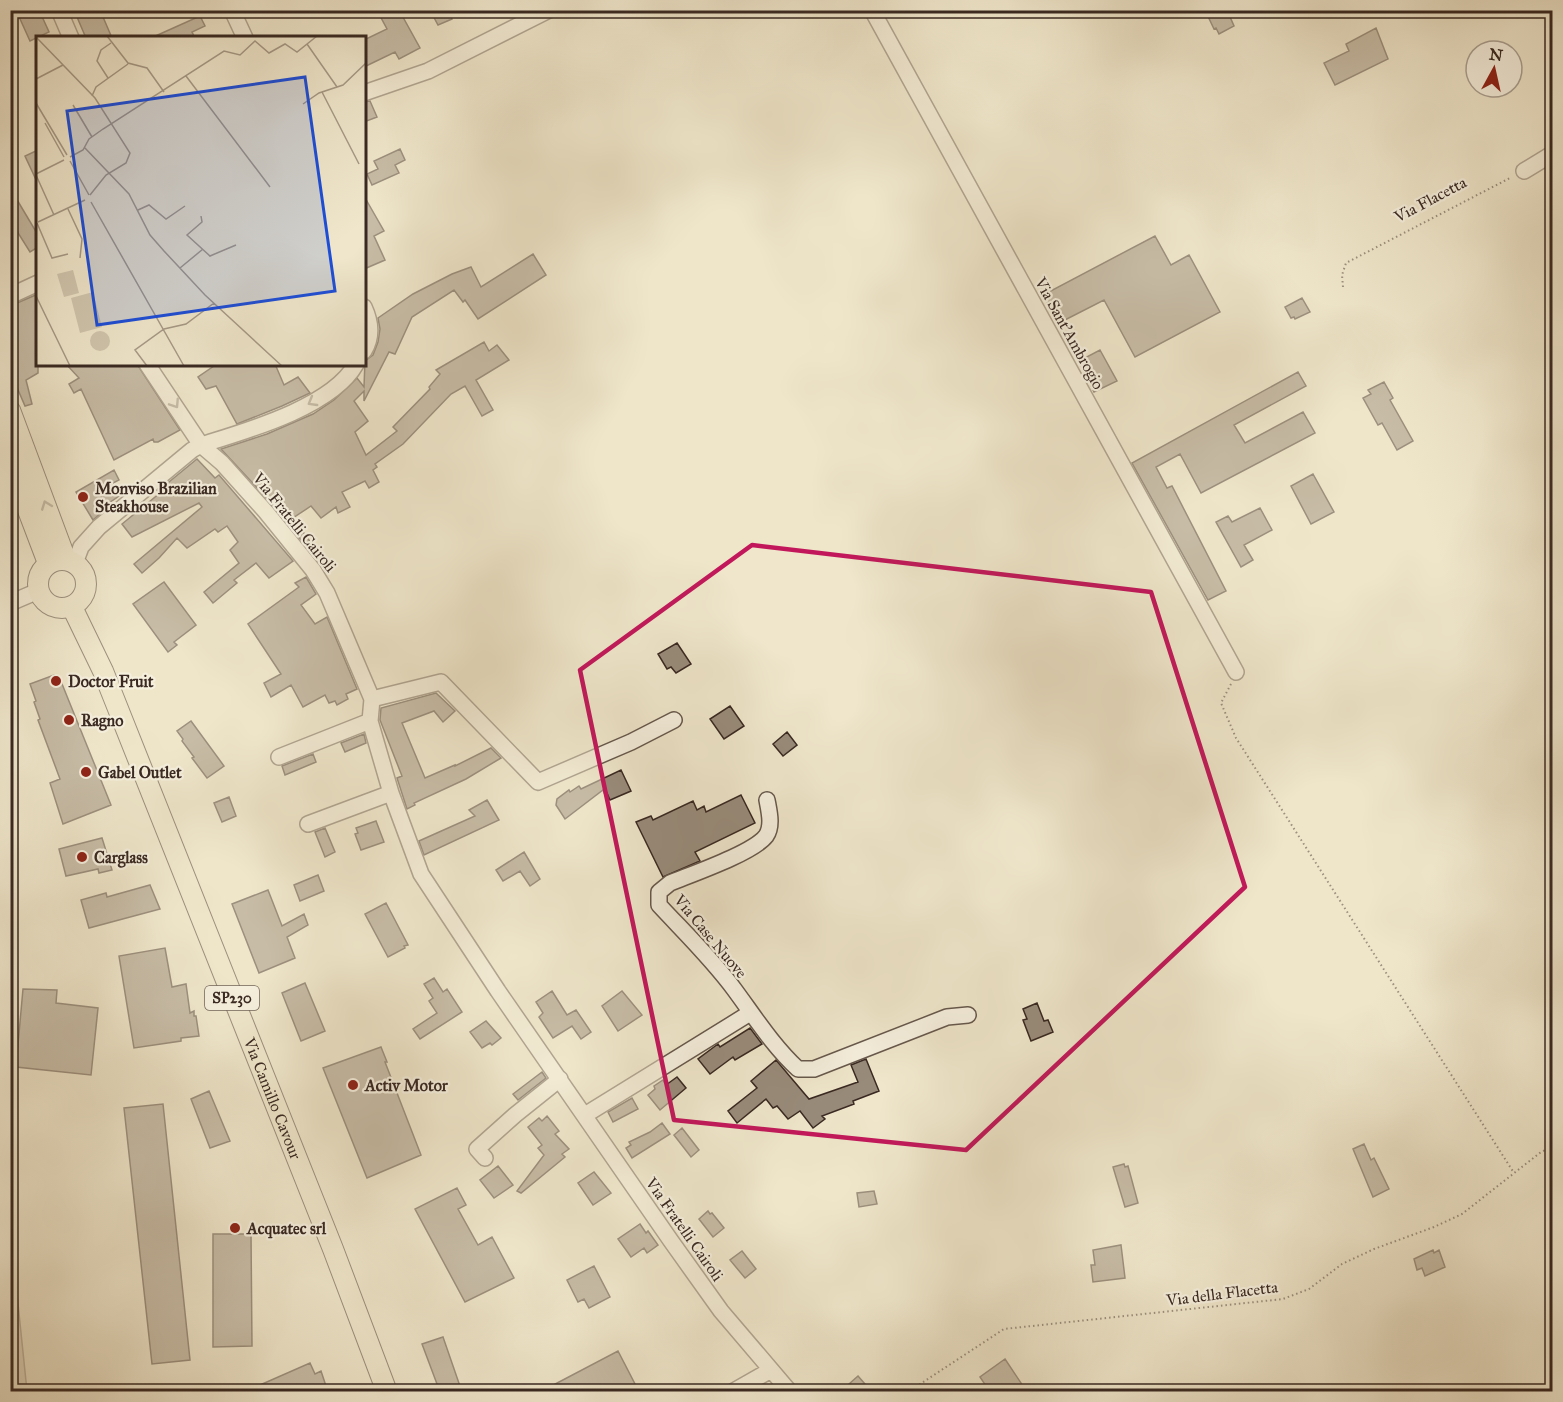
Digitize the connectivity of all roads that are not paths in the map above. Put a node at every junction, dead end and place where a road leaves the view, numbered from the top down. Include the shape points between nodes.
1 (59, 10) edge
2 (232, 10) edge
3 (549, 10) edge
4 (872, 10) edge
5 (70, 36) edge
6 (244, 36) edge
7 (366, 92) edge
8 (1552, 154) edge
9 (1524, 171) road end
10 (36, 284) edge
11 (10, 296) edge
12 (366, 313) edge
13 (366, 348) edge
14 (148, 366) edge
15 (354, 366) edge
16 (10, 410) edge
17 (201, 445) junction
18 (10, 463) edge
19 (63, 562) junction
20 (38, 591) junction
21 (10, 603) edge
22 (72, 607) junction
23 (1236, 672) road end
24 (372, 699) junction
25 (674, 720) dead end
26 (370, 721) junction
27 (279, 757) dead end
28 (391, 793) junction
29 (767, 800) dead end
30 (308, 824) dead end
31 (750, 1013) junction
32 (968, 1014) dead end
33 (560, 1079) junction
34 (585, 1115) junction
35 (485, 1158) dead end
36 (771, 1370) junction
37 (387, 1392) edge
38 (732, 1392) edge
39 (790, 1392) edge

1 - 5 street
2 - 6 street
3 - 7 street via 428,71
4 - 23 street, Via Sant'Ambrogio
8 - 9 street
10 - 11 street
12 - 13 street via 371,329
14 -> 17 street, Via Fratelli Cairoli
15 -> 17 street via 334,388 293,412
19 -> 16 main road
17 - 19 street via 99,527
17 - 24 street, Via Fratelli Cairoli via 222,463 313,570 333,604
18 - 19 main road
19 - 20 main road via 39,575
19 - 22 main road via 85,575 86,590
20 - 21 street
20 - 22 main road via 55,608
22 - 37 main road, Via Camillo Cavour / SP230 via 103,671
24 - 25 street via 441,682 538,782
24 - 26 street, Via Fratelli Cairoli
26 - 27 street
26 - 28 street, Via Fratelli Cairoli
28 - 30 street
28 - 33 street, Via Fratelli Cairoli via 421,874
29 - 31 street, Via Case Nuove via 771,820 767,835 753,847 670,883 659,892 659,905 733,987
31 - 32 street, Via Case Nuove via 798,1069 814,1069 947,1017
31 - 34 street
33 - 34 street, Via Fratelli Cairoli
33 - 35 street via 477,1149
34 - 36 street, Via Fratelli Cairoli via 721,1311
36 - 38 street
36 - 39 street, Via Fratelli Cairoli

